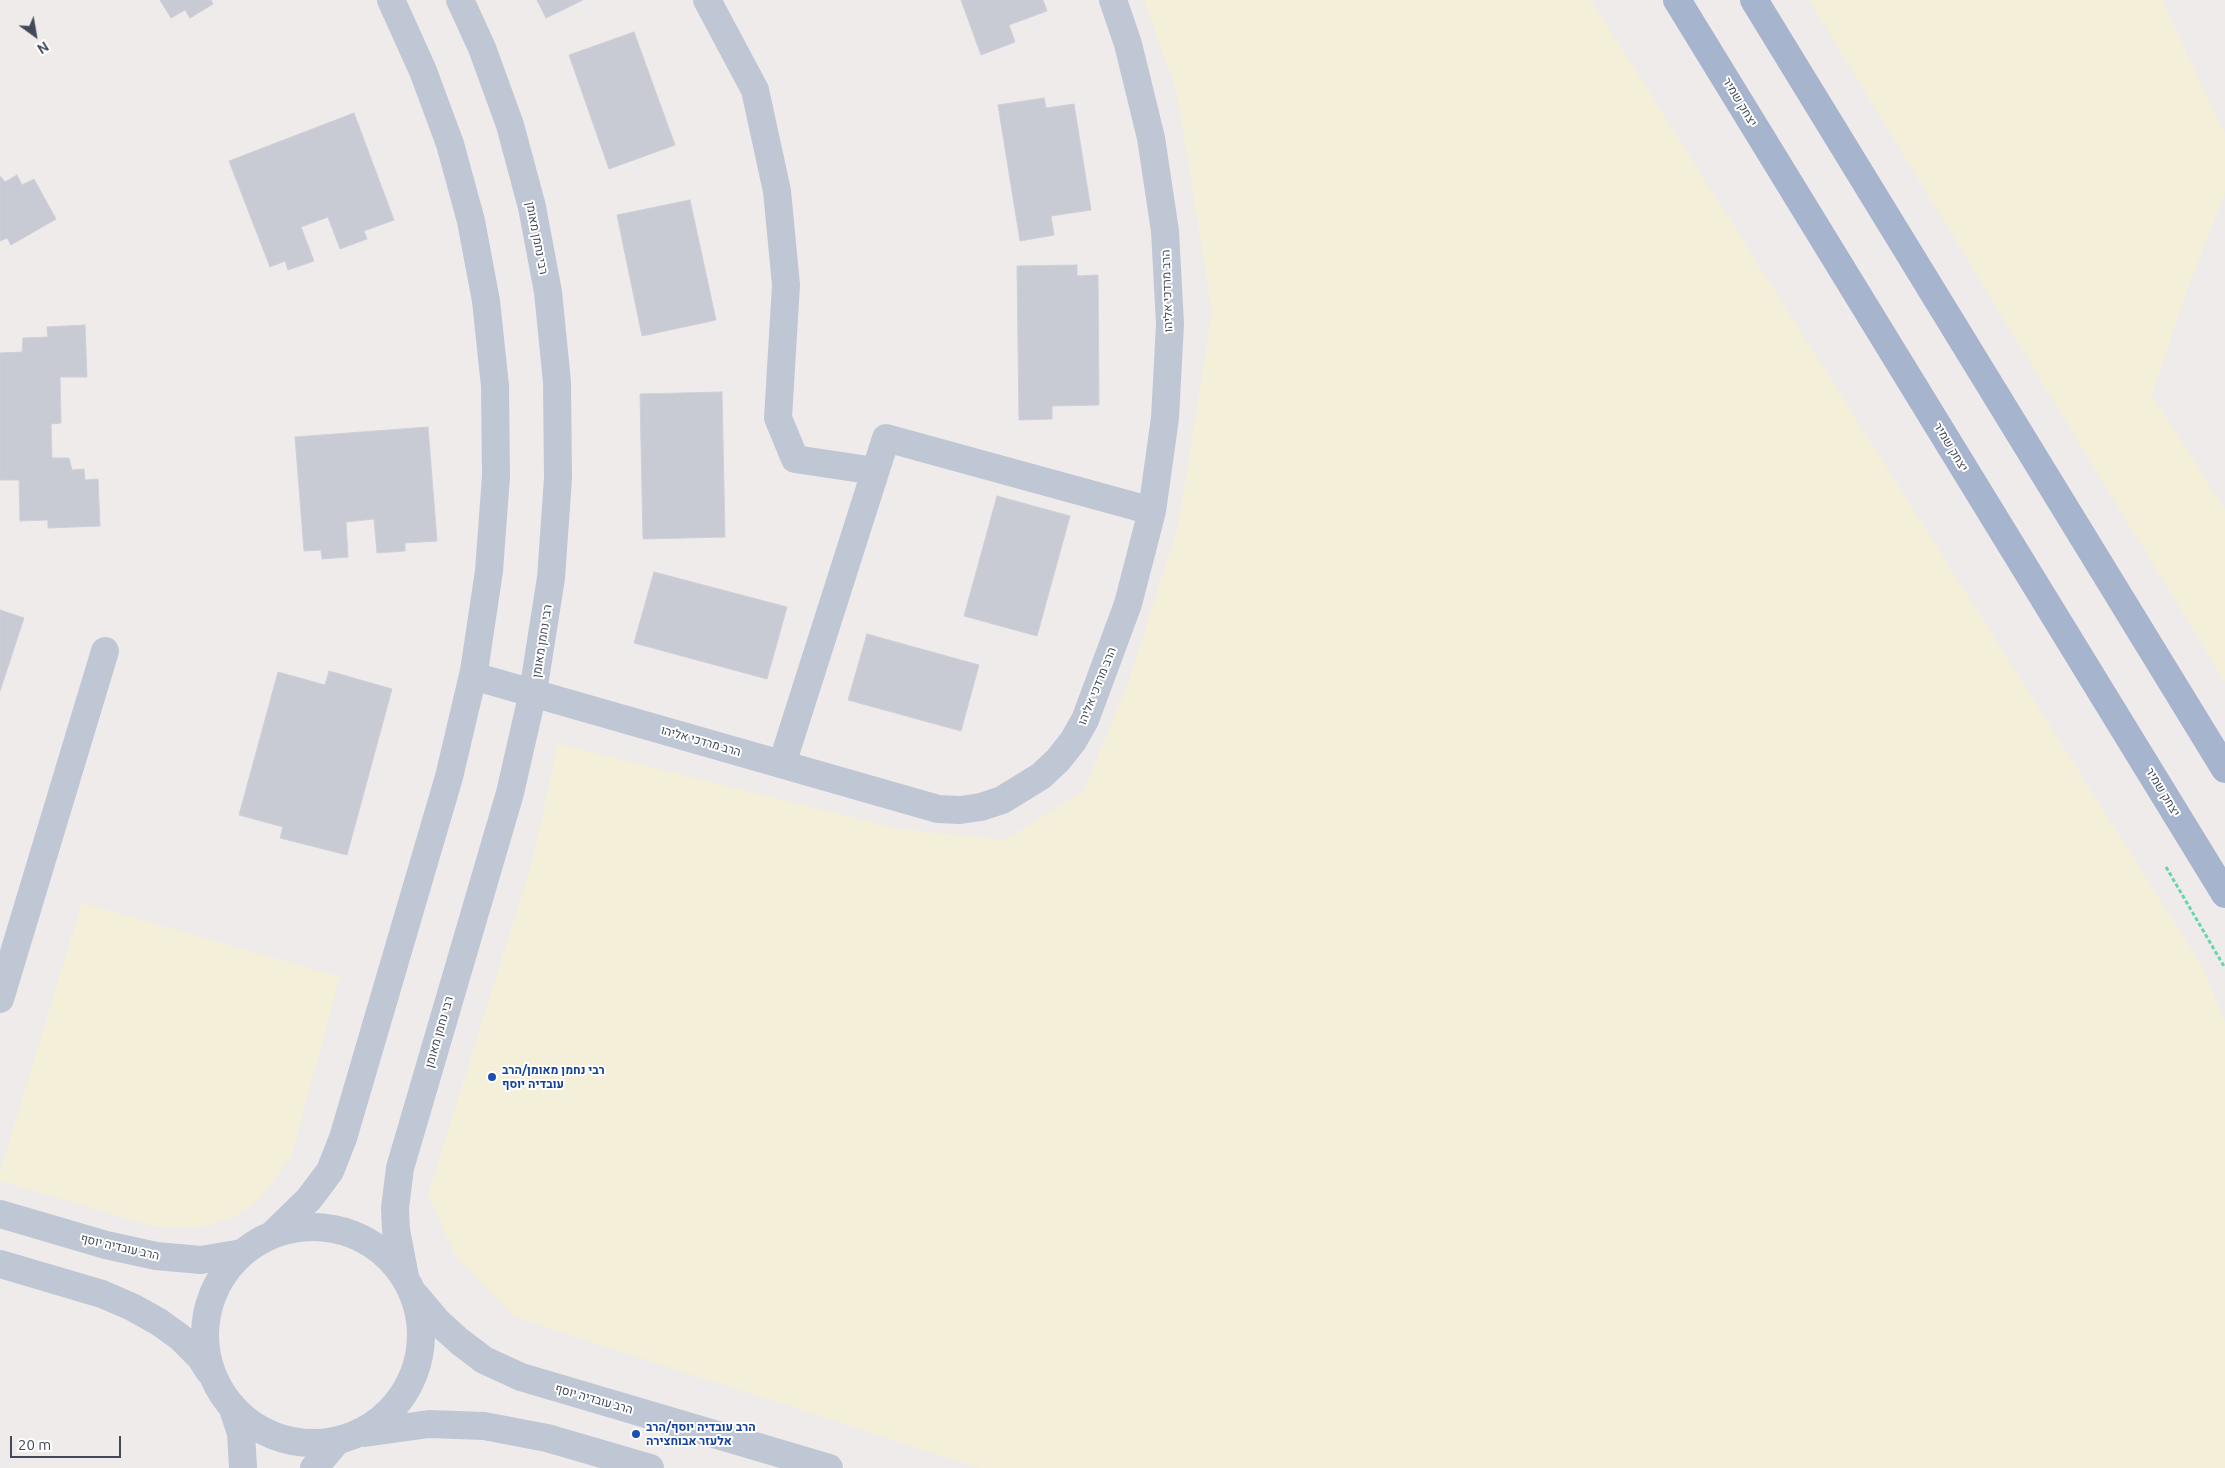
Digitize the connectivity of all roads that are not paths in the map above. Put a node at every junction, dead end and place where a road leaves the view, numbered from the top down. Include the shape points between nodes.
1 (391, 0) edge
2 (460, 0) edge
3 (707, 0) edge
4 (1113, 0) edge
5 (1678, 0) edge
6 (1754, 0) edge
7 (875, 471) junction
8 (1152, 511) junction
9 (105, 651) dead end
10 (473, 676) junction
11 (533, 692) junction
12 (782, 764) junction
13 (2225, 770) edge
14 (2225, 894) edge
15 (5, 964) edge
16 (0, 999) edge
17 (0, 1214) edge
18 (272, 1235) junction
19 (242, 1253) junction
20 (0, 1264) edge
21 (409, 1285) junction
22 (213, 1376) junction
23 (232, 1406) junction
24 (347, 1437) junction
25 (243, 1468) edge
26 (314, 1468) edge
27 (650, 1468) edge
28 (829, 1468) edge

1 - 10 street via 450,144 471,221 486,301 494,386 496,476 490,571
2 - 11 street, רבי נחמן מאומן via 482,48 510,125 532,206 548,292 557,382 558,478 551,578
3 - 7 street via 755,90 777,191 786,285 778,418 795,459
4 - 8 street, הרב מרדכי אליהו via 1128,44 1151,138 1165,231 1170,334 1165,418
5 - 14 main road, יצחק שמיר
6 - 13 main road
7 - 8 street via 886,438
7 - 12 street
8 - 12 street, הרב מרדכי אליהו via 1128,604 1085,720 1058,760 1022,789 981,807 938,809
9 - 15 street
10 - 11 street, הרב מרדכי אליהו
10 - 18 street via 449,777 343,1138 330,1171 309,1199
11 - 12 street, הרב מרדכי אליהו
11 - 21 street, רבי נחמן מאומן via 510,793 400,1168 395,1220
15 - 16 street
17 - 19 street, הרב עובדיה יוסף via 156,1256 201,1260
18 - 19 street
18 - 21 street, הרב עובדיה יוסף via 316,1226 346,1231 386,1254
19 - 22 street via 218,1283 209,1303 206,1348
20 - 22 street via 102,1294 139,1310 181,1338
21 - 24 street, רבי נחמן מאומן via 421,1322 422,1338 416,1368 402,1396 382,1418
21 - 28 street, הרב עובדיה יוסף via 437,1321 459,1341 484,1360 521,1377
22 - 23 street
23 - 24 street via 254,1426 280,1438 309,1443
23 - 25 street via 241,1433
24 - 26 street
24 - 27 street via 429,1424 484,1426 547,1438

